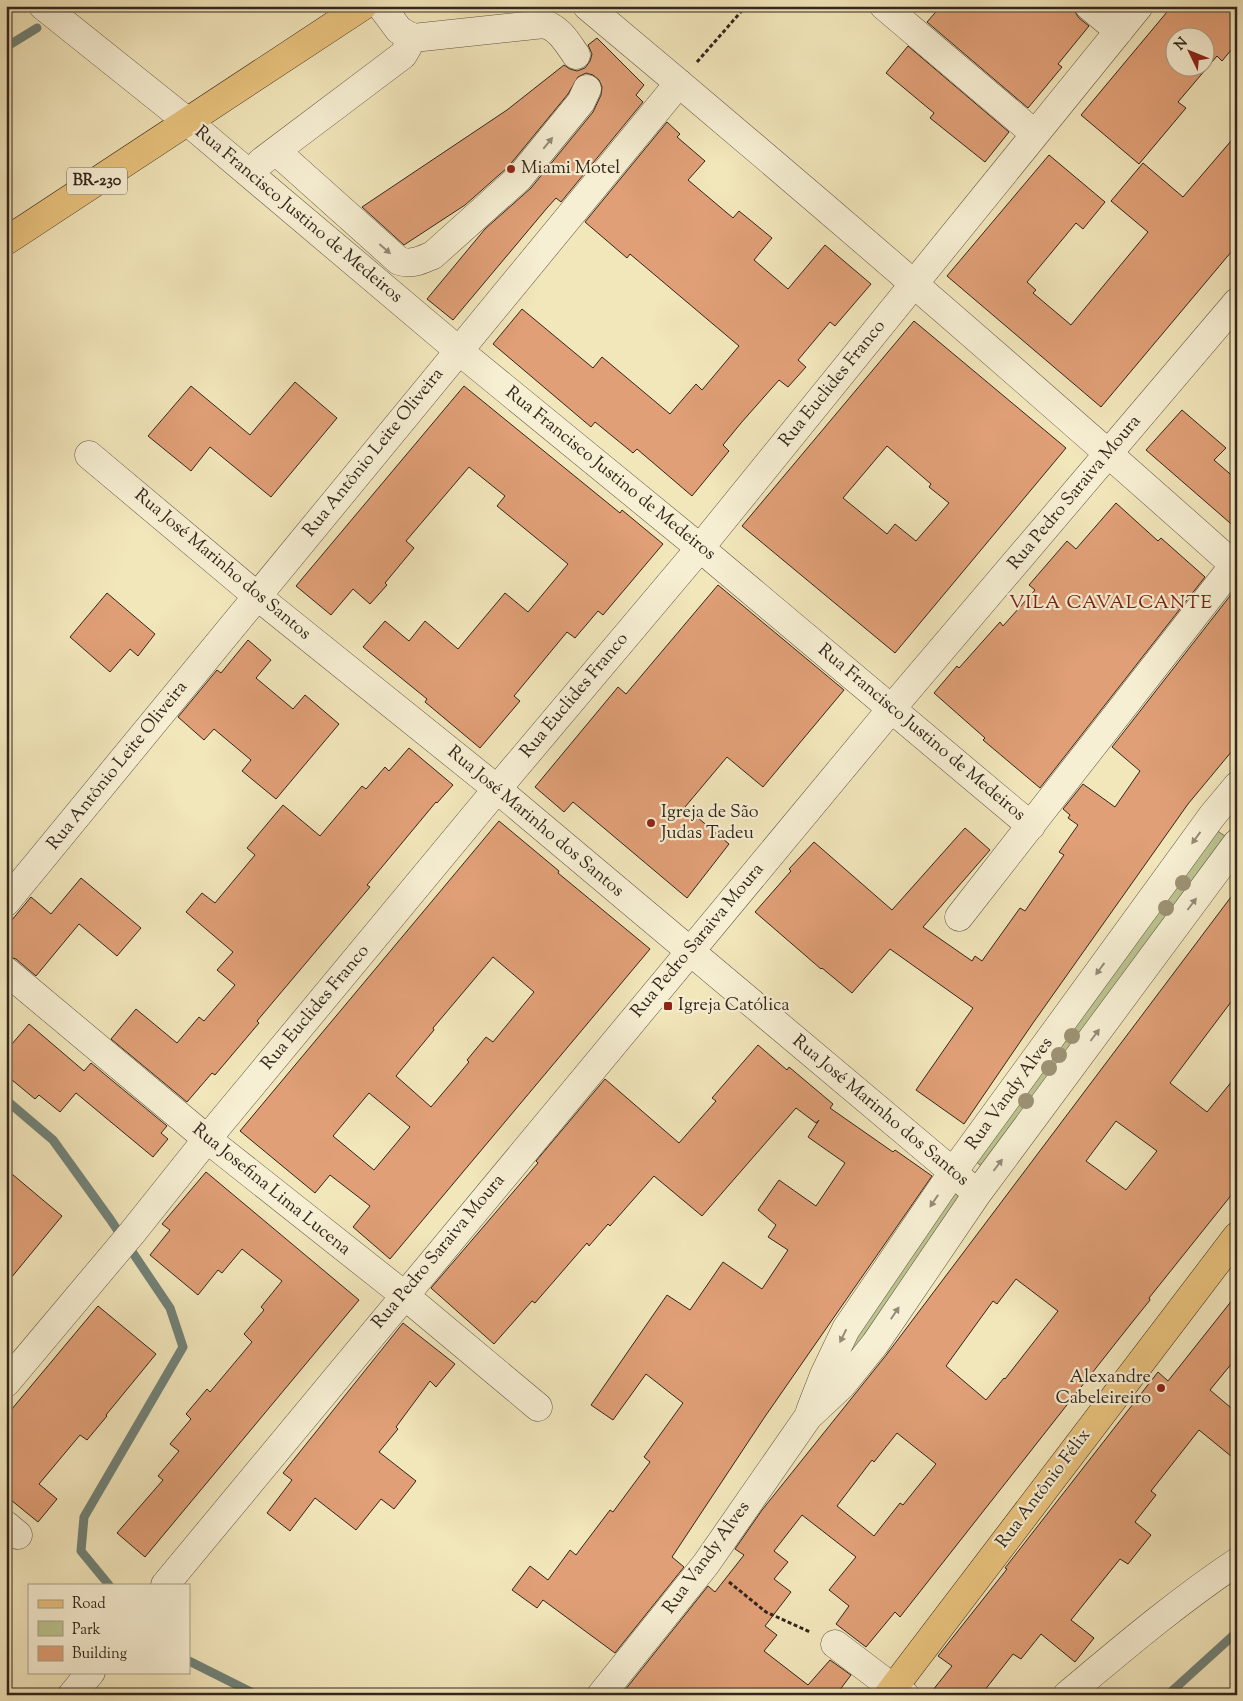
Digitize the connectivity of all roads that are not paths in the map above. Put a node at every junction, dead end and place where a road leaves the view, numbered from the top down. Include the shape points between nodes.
1 (43, 6) edge
2 (363, 6) edge
3 (381, 6) edge
4 (587, 6) edge
5 (884, 6) edge
6 (1089, 6) edge
7 (1139, 6) edge
8 (1119, 31) junction
9 (413, 38) junction
10 (576, 55) dead end
11 (679, 83) junction
12 (588, 89) dead end
13 (188, 122) junction
14 (1035, 134) junction
15 (276, 151) junction
16 (248, 172) junction
17 (6, 241) edge
18 (914, 284) junction
19 (1237, 302) edge
20 (458, 350) junction
21 (1109, 454) junction
22 (89, 455) dead end
23 (700, 548) junction
24 (1235, 563) edge
25 (257, 596) junction
26 (892, 708) junction
27 (1237, 786) edge
28 (497, 789) junction
29 (1212, 816) junction
30 (1031, 826) junction
31 (1237, 835) edge
32 (1237, 843) edge
33 (6, 902) edge
34 (958, 917) dead end
35 (690, 952) junction
36 (6, 971) edge
37 (207, 1139) junction
38 (953, 1172) junction
39 (977, 1194) junction
40 (1237, 1236) edge
41 (404, 1295) junction
42 (6, 1383) edge
43 (538, 1407) dead end
44 (808, 1417) junction
45 (1237, 1562) edge
46 (165, 1584) edge
47 (835, 1644) road end
48 (89, 1674) edge
49 (895, 1693) edge
50 (72, 1695) edge
51 (602, 1695) edge
52 (1067, 1695) edge

1 - 13 street, Rua Francisco Justino de Medeiros
2 - 13 main road, BR-230
3 - 9 street via 399,30
4 - 11 street
5 - 14 street
6 - 8 street
7 - 8 street, Rua Euclides Franco
8 - 14 street, Rua Euclides Franco
9 - 10 street via 544,24 559,32
9 - 15 street via 403,55
11 - 18 street
11 - 20 street, Rua Antônio Leite Oliveira
15 -> 12 street via 400,262 418,262 433,255 519,178
13 - 16 street, Rua Francisco Justino de Medeiros
13 - 17 main road, BR-230
14 - 18 street, Rua Euclides Franco
15 - 16 street
16 - 20 street, Rua Francisco Justino de Medeiros
18 - 21 street
18 - 23 street, Rua Euclides Franco
19 - 21 street, Rua Pedro Saraiva Moura
20 - 23 street, Rua Francisco Justino de Medeiros
20 - 25 street, Rua Antônio Leite Oliveira
21 - 24 street
21 - 26 street, Rua Pedro Saraiva Moura
22 - 25 street, Rua José Marinho dos Santos
23 - 26 street, Rua Francisco Justino de Medeiros
23 - 28 street, Rua Euclides Franco
24 - 30 street
25 - 28 street, Rua José Marinho dos Santos
25 - 33 street, Rua Antônio Leite Oliveira
26 - 30 street, Rua Francisco Justino de Medeiros
26 - 35 street, Rua Pedro Saraiva Moura
27 - 29 street, Rua Vandy Alves
28 - 35 street, Rua José Marinho dos Santos
28 - 37 street, Rua Euclides Franco
29 - 31 street
29 -> 38 street, Rua Vandy Alves
30 - 34 street
39 -> 32 street, Rua Vandy Alves
35 - 38 street, Rua José Marinho dos Santos
35 - 41 street, Rua Pedro Saraiva Moura
36 - 37 street, Rua Josefina Lima Lucena
37 - 41 street, Rua Josefina Lima Lucena
37 - 42 street, Rua Euclides Franco
38 - 39 street, Rua José Marinho dos Santos
38 -> 44 street, Rua Vandy Alves via 846,1329
44 -> 39 street, Rua Vandy Alves via 842,1385 875,1344
40 - 49 main road, Rua Antônio Félix
41 - 43 street, Rua Josefina Lima Lucena
41 - 46 street, Rua Pedro Saraiva Moura
44 - 51 street, Rua Vandy Alves via 706,1564
45 - 52 street via 1159,1619
47 - 49 street
48 - 50 street

